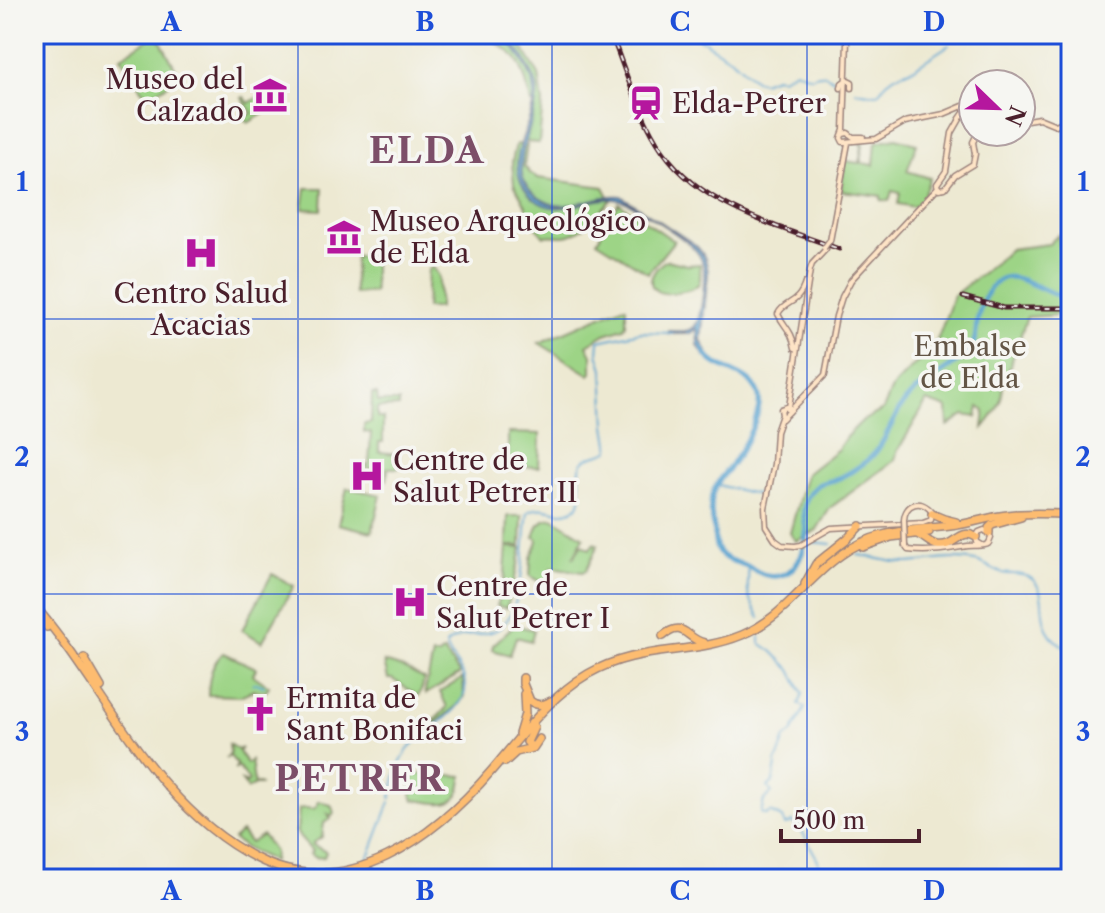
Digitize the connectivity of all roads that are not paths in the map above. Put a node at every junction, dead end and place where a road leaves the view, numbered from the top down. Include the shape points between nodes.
1 (846, 34) edge
2 (1071, 112) edge
3 (1037, 118) edge
4 (848, 138) junction
5 (974, 148) edge
6 (938, 188) junction
7 (807, 282) junction
8 (794, 302) junction
9 (803, 310) junction
10 (801, 325) junction
11 (789, 330) junction
12 (795, 362) junction
13 (788, 410) junction
14 (930, 516) junction
15 (1071, 516) edge
16 (1021, 517) junction
17 (974, 522) junction
18 (860, 526) joint
19 (849, 530) junction
20 (989, 533) junction
21 (913, 534) junction
22 (976, 538) junction
23 (970, 545) junction
24 (982, 545) junction
25 (797, 596) junction
26 (41, 612) edge
27 (742, 635) junction
28 (663, 636) dead end
29 (711, 647) junction
30 (701, 651) dead end
31 (657, 655) junction
32 (675, 655) dead end
33 (84, 658) dead end
34 (523, 678) dead end
35 (565, 690) junction
36 (524, 694) dead end
37 (535, 723) junction
38 (123, 728) junction
39 (503, 761) junction
40 (330, 875) junction

1 - 4 main road
2 - 3 main road via 1058,125
4 - 6 main road via 880,137 902,124 963,106 966,110 952,133 948,165
4 - 7 main road, bridge via 830,240
5 - 6 main road via 973,164 944,189
6 - 13 main road via 845,290 825,375
7 - 8 main road
7 - 9 main road
8 - 9 main road
8 - 11 main road via 778,312
9 - 10 main road
10 - 11 main road
10 - 12 main road
11 - 12 main road
12 - 13 main road
13 - 19 main road via 777,428 765,503 770,535 791,546 827,529
14 - 17 highway
14 - 18 main road
14 - 23 main road, bridge via 920,503 905,511 908,550
15 - 16 highway
15 - 17 highway via 1009,514
16 - 20 highway via 992,525
16 - 21 highway
17 - 25 highway via 874,537 836,558
18 - 19 highway
19 - 25 highway via 848,538 816,564
20 - 22 main road via 982,530
20 - 24 main road via 990,541
21 - 22 highway via 935,545 951,544 965,534
21 - 29 highway via 847,555 774,621
22 - 23 main road
22 - 24 main road
23 - 24 main road
25 - 27 highway
26 - 38 highway
26 - 40 highway via 157,781 201,824 268,867 300,876
27 - 28 highway via 701,643 680,629
27 - 35 highway via 625,658
29 - 30 highway
29 - 31 highway
31 - 32 highway
31 - 37 highway via 590,677
33 - 38 highway
34 - 35 highway via 528,697 536,704
35 - 37 highway
36 - 39 highway via 522,728
37 - 39 highway
37 - 39 highway via 527,742 538,742
38 - 40 highway via 182,803 231,843 277,867
39 - 40 highway via 432,827 382,861 355,873

